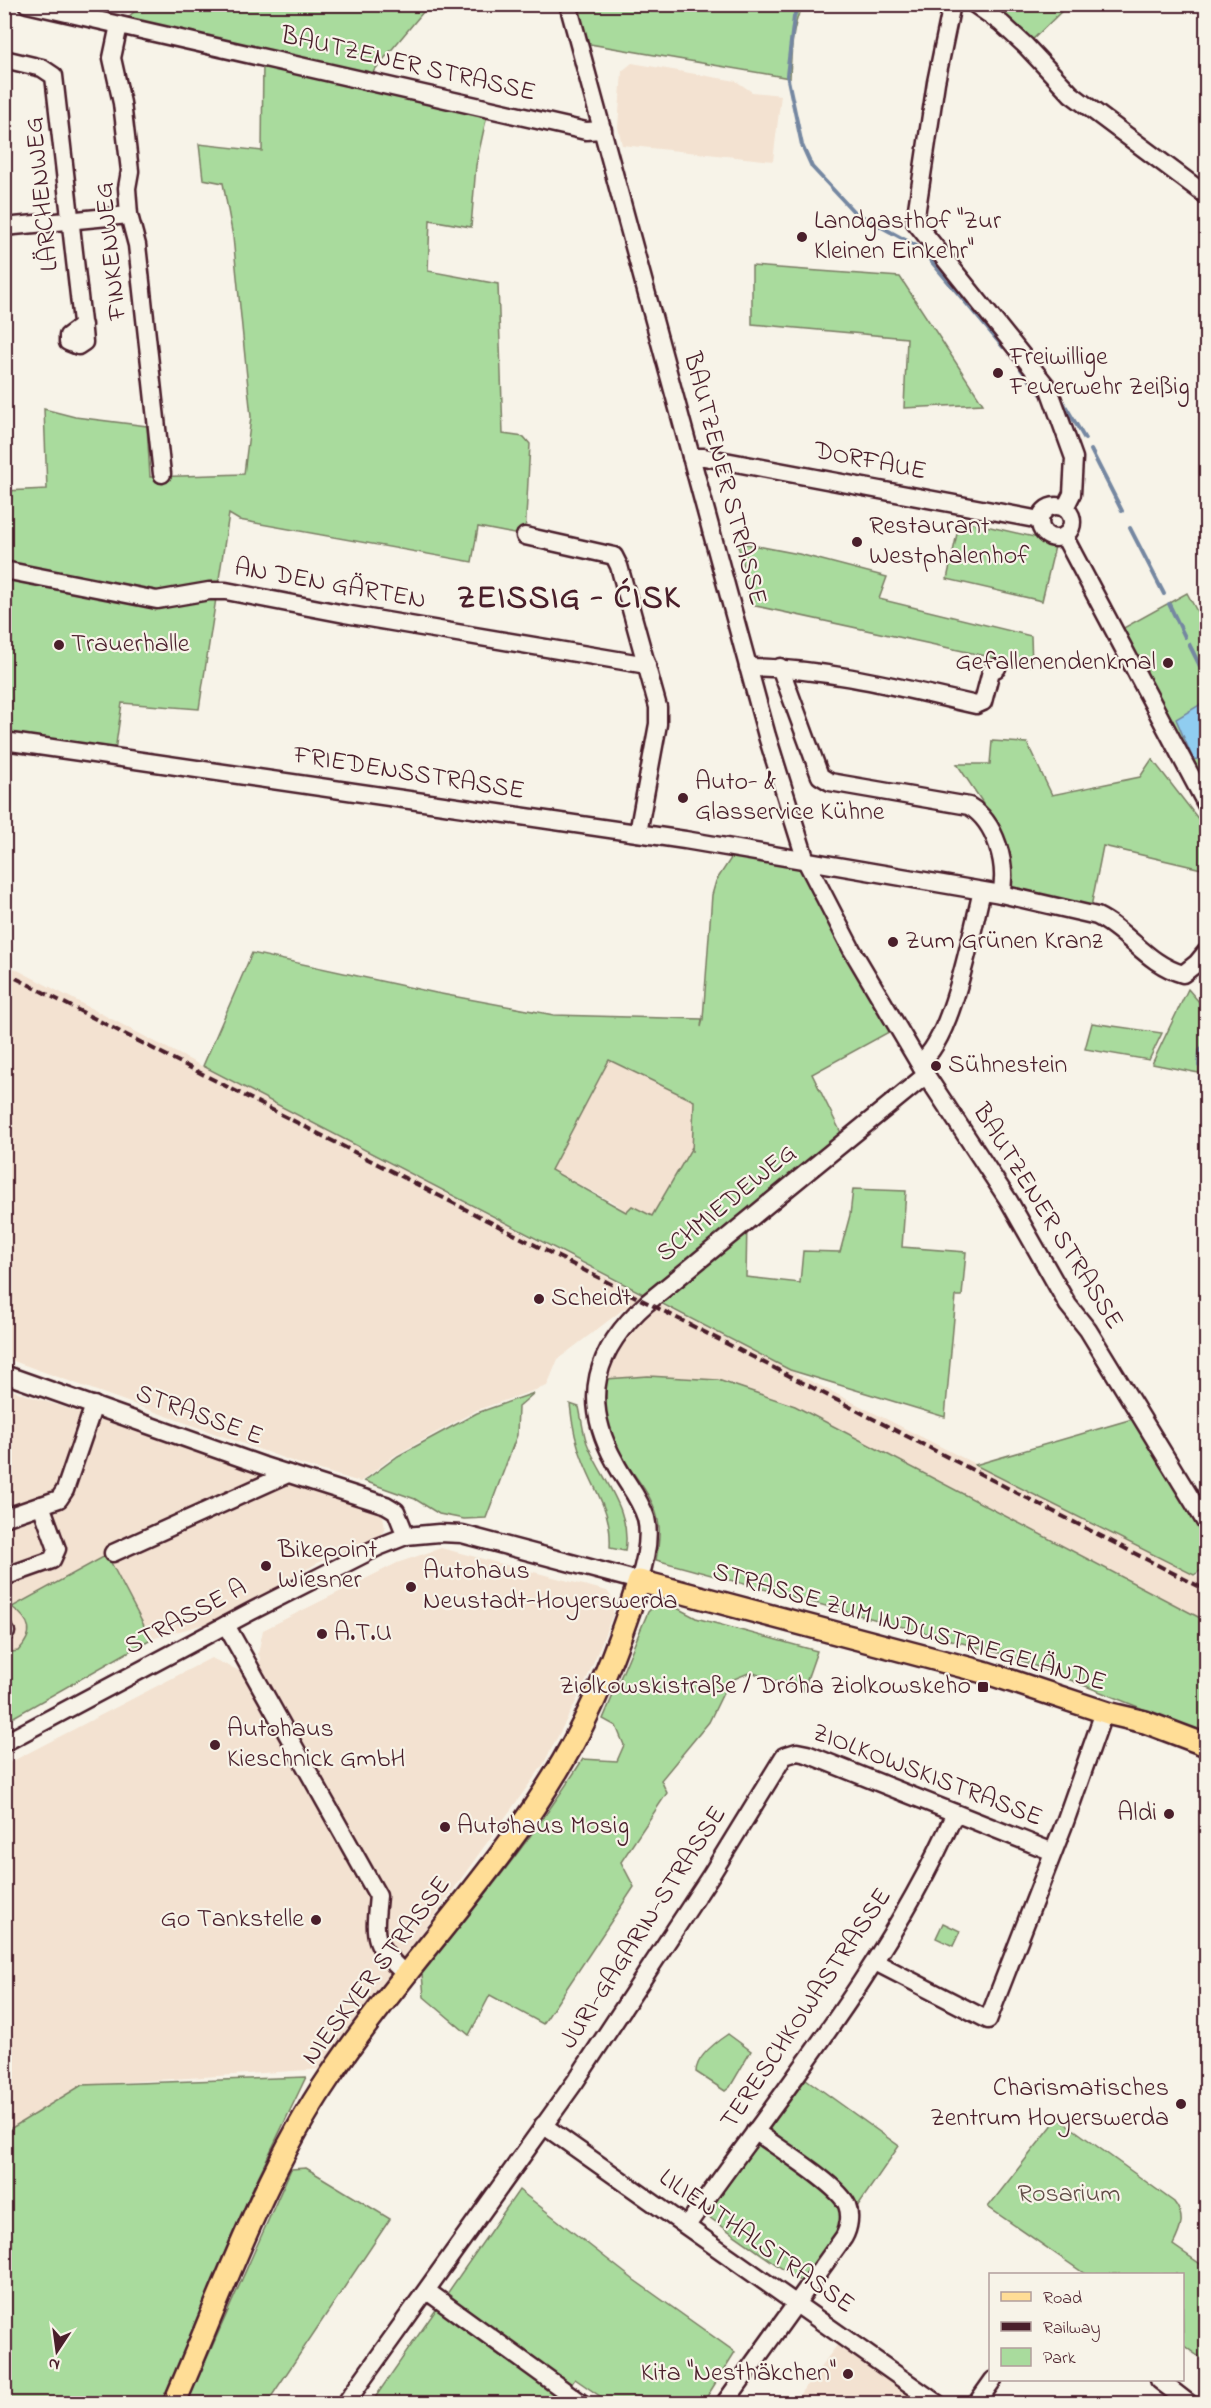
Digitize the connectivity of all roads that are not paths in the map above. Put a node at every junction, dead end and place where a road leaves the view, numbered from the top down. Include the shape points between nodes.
1 (27, 4) edge
2 (568, 4) edge
3 (952, 4) edge
4 (974, 4) edge
5 (119, 25) junction
6 (4, 59) edge
7 (603, 130) junction
8 (1206, 195) edge
9 (129, 215) junction
10 (73, 219) junction
11 (4, 227) edge
12 (83, 325) dead end
13 (691, 457) junction
14 (162, 474) dead end
15 (1065, 508) junction
16 (1040, 520) junction
17 (525, 536) dead end
18 (1064, 536) junction
19 (4, 570) edge
20 (647, 664) junction
21 (748, 667) junction
22 (780, 667) junction
23 (997, 668) dead end
24 (4, 741) edge
25 (1206, 804) edge
26 (638, 833) junction
27 (806, 861) junction
28 (982, 891) junction
29 (1002, 894) junction
30 (1206, 952) edge
31 (923, 1068) junction
32 (4, 1374) edge
33 (94, 1405) junction
34 (288, 1474) junction
35 (41, 1505) junction
36 (4, 1518) edge
37 (1206, 1523) edge
38 (406, 1536) junction
39 (113, 1553) dead end
40 (4, 1577) edge
41 (639, 1581) junction
42 (225, 1625) junction
43 (1108, 1713) junction
44 (4, 1743) edge
45 (1206, 1744) edge
46 (784, 1756) joint
47 (1206, 1760) edge
48 (955, 1814) junction
49 (1053, 1852) junction
50 (875, 1962) junction
51 (405, 1974) junction
52 (543, 2125) junction
53 (755, 2131) junction
54 (688, 2224) junction
55 (428, 2291) junction
56 (798, 2302) junction
57 (992, 2381) edge
58 (1162, 2381) edge
59 (174, 2403) edge
60 (345, 2403) edge
61 (580, 2403) edge
62 (724, 2403) edge
63 (938, 2403) edge
64 (976, 2403) edge
65 (1190, 2403) edge

1 - 5 street, BAUTZENER STRASSE
2 - 7 street, BAUTZENER STRASSE
3 - 15 street via 915,222 1050,389 1074,458 1072,494
4 - 8 street via 1009,31 1071,94
5 - 7 street, BAUTZENER STRASSE via 586,131
5 - 9 street, FINKENWEG via 112,58 130,171
6 - 10 street, LÄRCHENWEG via 42,68 54,76
7 - 13 street, BAUTZENER STRASSE
9 - 10 street
9 - 14 street, FINKENWEG via 137,245
10 - 11 street
10 - 12 street, LÄRCHENWEG
13 - 16 street, DORFAUE
13 - 21 street, BAUTZENER STRASSE
15 - 16 street via 1048,507
15 - 18 street via 1072,522
16 - 18 street, DORFAUE via 1040,527 1048,536
17 - 20 street via 614,556
18 - 25 street
19 - 20 street, AN DEN GÄRTEN via 157,600 226,591
20 - 26 street via 658,707 658,724
21 - 22 street
21 - 27 street, BAUTZENER STRASSE
22 - 23 street via 976,705 983,702 991,671
22 - 29 street via 820,776 830,782 976,810 998,842
24 - 26 street, FRIEDENSSTRASSE
26 - 27 street, FRIEDENSSTRASSE
27 - 28 street, FRIEDENSSTRASSE
27 - 31 street, BAUTZENER STRASSE via 852,950
28 - 29 street, FRIEDENSSTRASSE
28 - 31 street, SCHMIEDEWEG via 946,1020
29 - 30 street, FRIEDENSSTRASSE via 1097,916 1110,922 1147,955 1183,974
31 - 37 street, BAUTZENER STRASSE via 971,1139 1068,1305 1094,1339
31 - 41 street, SCHMIEDEWEG via 635,1313 606,1349 596,1397 608,1449 636,1492 646,1520 648,1539
32 - 33 street, STRASSE E
33 - 34 street, STRASSE E
33 - 35 street, STRASSE E via 65,1490 59,1499
34 - 38 street, STRASSE E via 386,1505 396,1511
34 - 39 street, STRASSE E
35 - 36 street, STRASSE E
35 - 40 street via 57,1549 52,1560
38 - 41 street, STRASSE A via 462,1534
38 - 42 street, STRASSE A
41 - 43 main road, STRASSE ZUM INDUSTRIEGELÄNDE via 987,1673
41 - 51 main road, NIESKYER STRASSE via 606,1677 563,1761 508,1843
42 - 44 street, STRASSE A
42 - 51 street via 378,1896 379,1946
43 - 45 main road, STRASSE ZUM INDUSTRIEGELÄNDE
43 - 47 main road, STRASSE ZUM INDUSTRIEGELÄNDE via 1140,1735
43 - 49 street, ZIOLKOWSKISTRASSE
46 - 48 street, ZIOLKOWSKISTRASSE via 807,1754
46 - 52 street, JURI-GAGARIN-STRASSE via 701,1890
48 - 49 street, ZIOLKOWSKISTRASSE
48 - 50 street, TERESCHKOWASTRASSE via 918,1890
49 - 50 street, ZIOLKOWSKISTRASSE via 988,2020
50 - 53 street, TERESCHKOWASTRASSE
51 - 59 main road, NIESKYER STRASSE via 300,2122
52 - 54 street, LILIENTHALSTRASSE
52 - 55 street, JURI-GAGARIN-STRASSE
53 - 54 street, TERESCHKOWASTRASSE
53 - 56 street via 836,2190 848,2206 847,2232
54 - 56 street, LILIENTHALSTRASSE
55 - 60 street, JURI-GAGARIN-STRASSE
55 - 61 street
56 - 62 street
56 - 63 street, LILIENTHALSTRASSE
57 - 64 street
58 - 65 street

